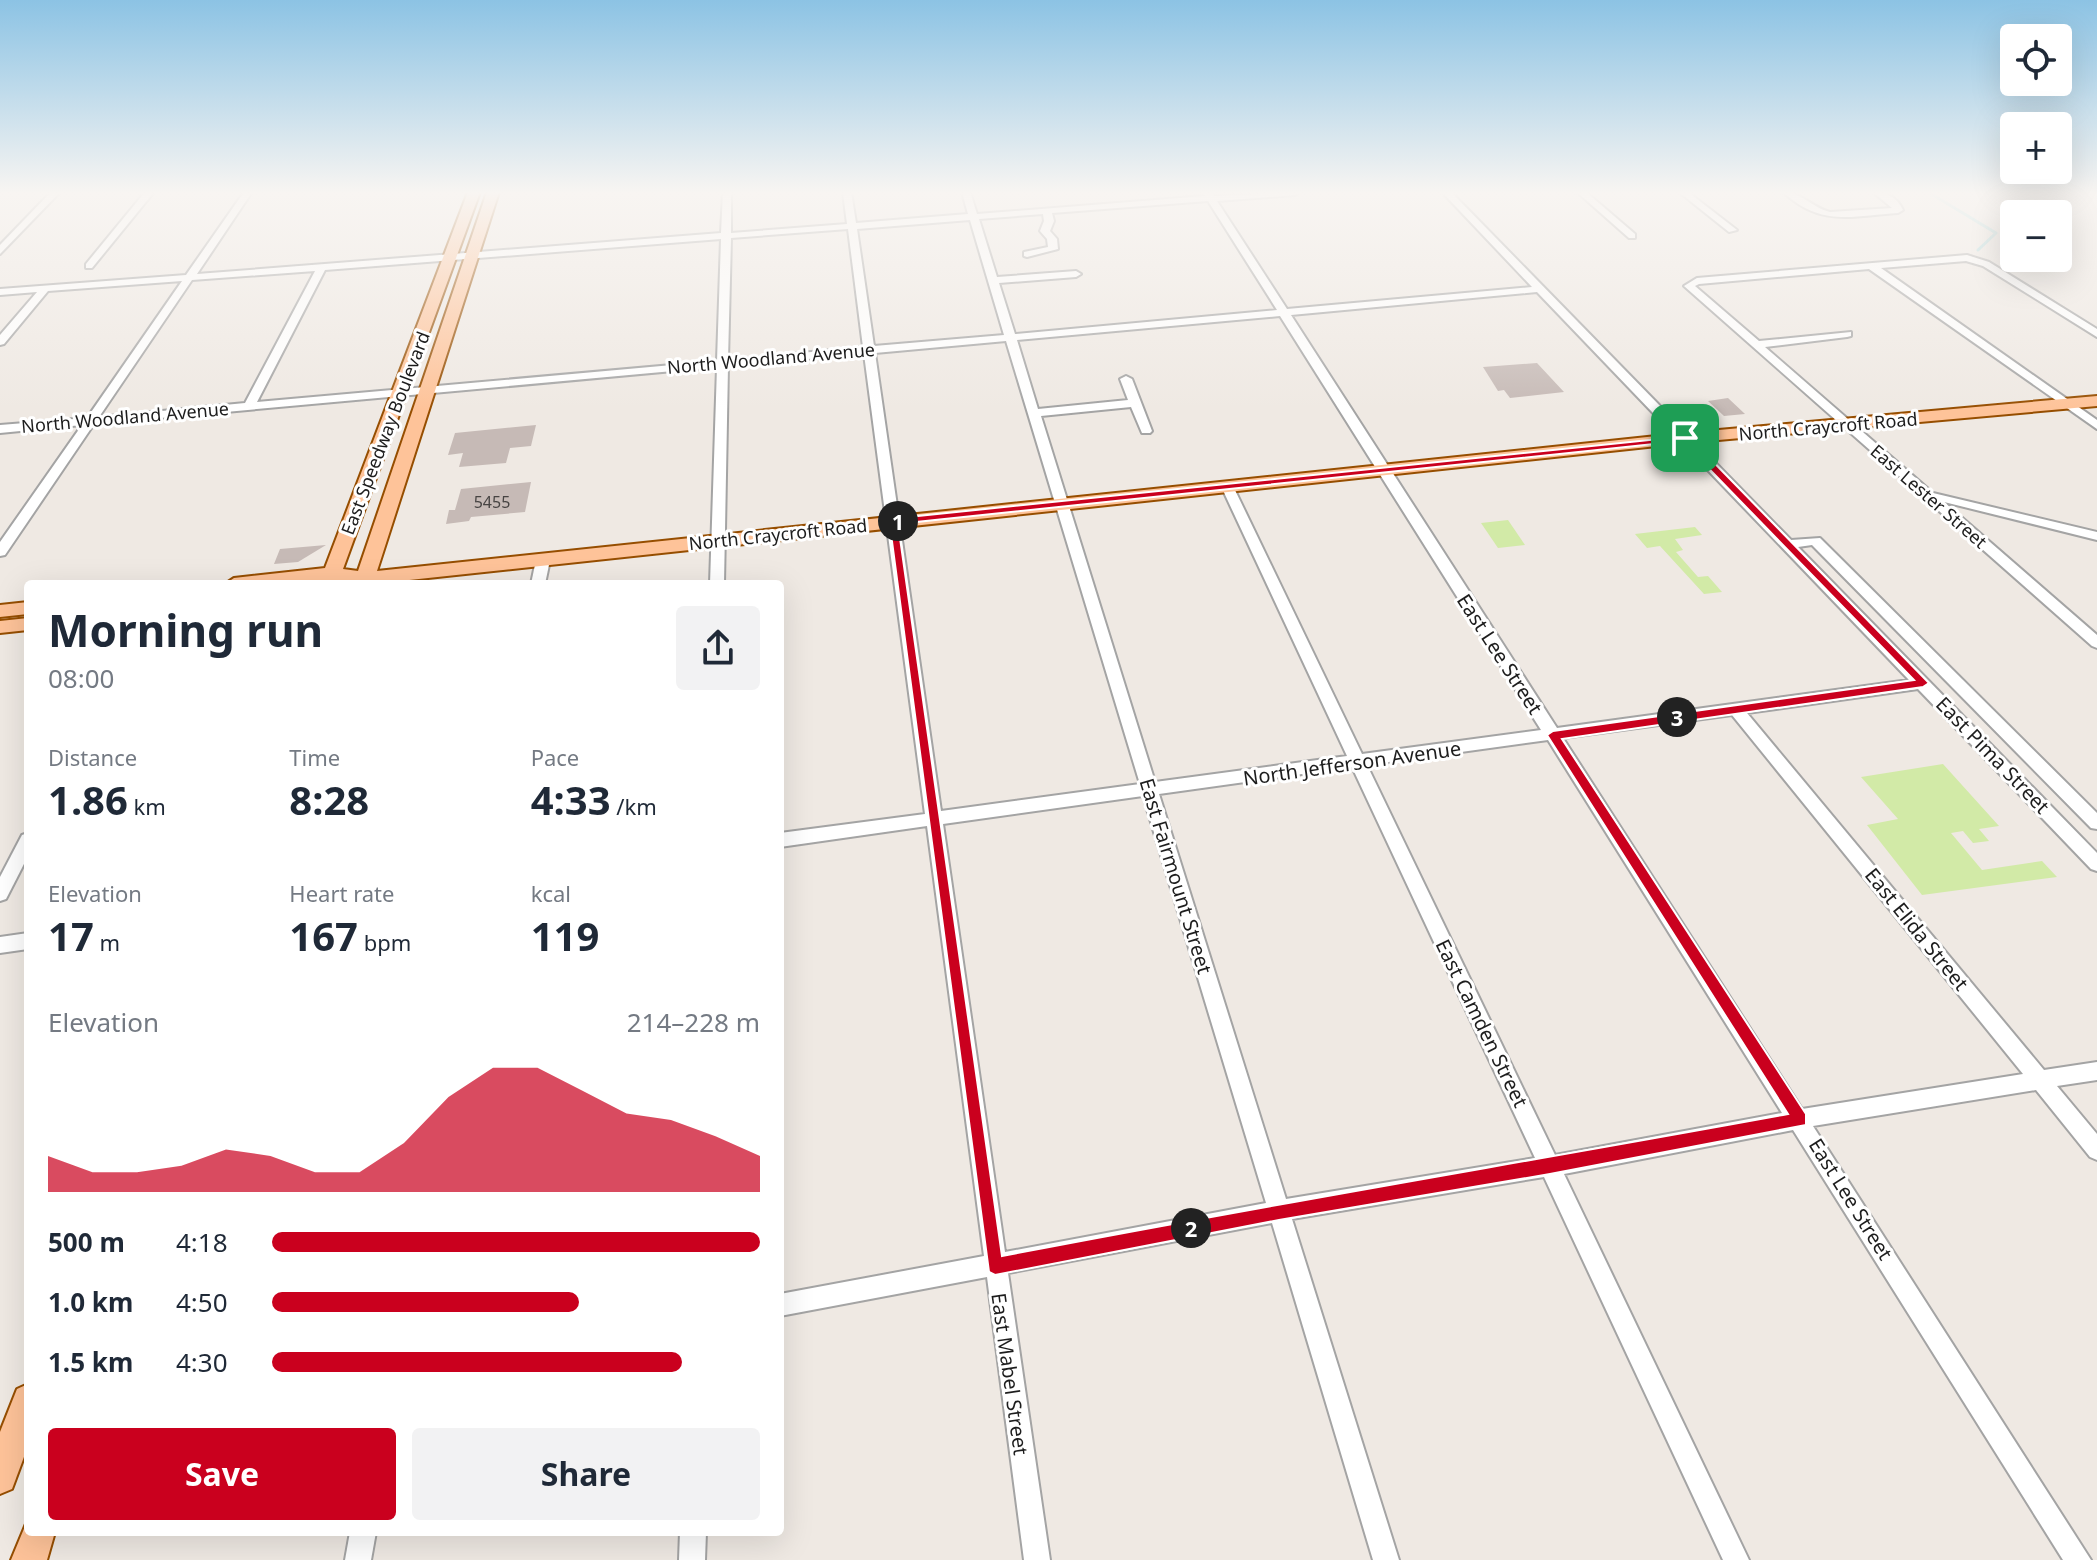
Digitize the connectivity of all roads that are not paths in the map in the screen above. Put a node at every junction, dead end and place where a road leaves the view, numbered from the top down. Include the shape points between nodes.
1 (197, 265) edge
2 (353, 265) edge
3 (448, 265) edge
4 (469, 265) edge
5 (724, 265) edge
6 (857, 265) edge
7 (989, 265) edge
8 (1253, 265) edge
9 (1517, 265) edge
10 (1885, 265) edge
11 (1987, 265) edge
12 (1871, 266) junction
13 (322, 267) junction
14 (1076, 275) dead end
15 (188, 278) junction
16 (994, 280) junction
17 (45, 289) junction
18 (1541, 289) junction
19 (0, 292) edge
20 (1282, 311) junction
21 (1847, 334) dead end
22 (2097, 334) edge
23 (1012, 337) junction
24 (0, 342) edge
25 (1755, 345) junction
26 (869, 349) junction
27 (722, 363) junction
28 (1126, 379) dead end
29 (427, 389) junction
30 (402, 392) junction
31 (2097, 401) edge
32 (1135, 403) junction
33 (2066, 403) junction
34 (249, 406) junction
35 (1035, 413) junction
36 (92, 420) junction
37 (1846, 425) junction
38 (2097, 425) edge
39 (0, 429) edge
40 (1146, 431) dead end
41 (1685, 438) junction
42 (1384, 472) junction
43 (1227, 486) junction
44 (1929, 495) junction
45 (1062, 504) junction
46 (893, 522) junction
47 (2097, 536) edge
48 (718, 541) junction
49 (1787, 544) junction
50 (0, 552) edge
51 (543, 560) junction
52 (347, 580) edge
53 (347, 580) edge
54 (356, 580) edge
55 (539, 580) edge
56 (717, 580) edge
57 (24, 608) edge
58 (0, 611) edge
59 (24, 624) edge
60 (0, 627) edge
61 (2097, 643) edge
62 (1923, 683) junction
63 (1736, 709) junction
64 (1553, 735) junction
65 (1357, 762) junction
66 (1150, 790) junction
67 (933, 817) junction
68 (2097, 823) edge
69 (784, 839) edge
70 (24, 848) edge
71 (2097, 864) edge
72 (0, 894) edge
73 (24, 942) edge
74 (0, 945) edge
75 (2097, 1071) edge
76 (2041, 1081) junction
77 (1800, 1119) junction
78 (2097, 1150) edge
79 (1550, 1166) junction
80 (1279, 1211) junction
81 (995, 1266) junction
82 (784, 1304) edge
83 (24, 1413) edge
84 (14, 1444) edge
85 (0, 1477) edge
86 (37, 1536) edge
87 (362, 1536) edge
88 (693, 1536) edge
89 (29, 1560) edge
90 (358, 1560) edge
91 (692, 1560) edge
92 (1037, 1560) edge
93 (1386, 1560) edge
94 (1736, 1560) edge
95 (2078, 1560) edge

1 - 15 street
2 - 13 street
3 - 30 main road, East Speedway Boulevard
4 - 29 main road, East Speedway Boulevard
5 - 27 street
6 - 26 street, East Mabel Street
7 - 16 street, East Fairmount Street
8 - 20 street, East Lee Street
9 - 18 street, East Pima Street
10 - 12 street
11 - 22 street
12 - 25 street, East Lester Street via 1686,284
12 - 33 street
13 - 15 street
13 - 34 street
14 - 16 street
15 - 17 street
15 - 36 street
16 - 23 street, East Fairmount Street
17 - 19 street
17 - 24 street
18 - 20 street, North Woodland Avenue
18 - 41 street, East Pima Street
20 - 23 street, North Woodland Avenue
20 - 42 street, East Lee Street
21 - 25 street
23 - 26 street, North Woodland Avenue
23 - 35 street, East Fairmount Street
25 - 37 street, East Lester Street
26 - 27 street, North Woodland Avenue
26 - 46 street, East Mabel Street
27 - 29 street, North Woodland Avenue
27 - 48 street
28 - 32 street
29 - 30 street, North Woodland Avenue
29 - 52 main road, East Speedway Boulevard
30 - 34 street, North Woodland Avenue
30 - 53 main road, East Speedway Boulevard
31 - 33 main road, North Craycroft Road
32 - 35 street
32 - 40 street
33 - 37 main road, North Craycroft Road
33 - 38 street
34 - 36 street, North Woodland Avenue
35 - 45 street, East Fairmount Street
36 - 39 street, North Woodland Avenue
36 - 50 street
37 - 41 main road, North Craycroft Road
37 - 44 street, East Lester Street
41 - 42 main road, North Craycroft Road
41 - 49 street, East Pima Street
42 - 43 main road, North Craycroft Road
42 - 64 street, East Lee Street
43 - 45 main road, North Craycroft Road
43 - 65 street, East Camden Street
44 - 47 street
44 - 61 street, East Lester Street
45 - 46 main road, North Craycroft Road
45 - 66 street, East Fairmount Street
46 - 48 main road, North Craycroft Road
46 - 67 street, East Mabel Street
48 - 51 main road, North Craycroft Road
48 - 56 street
49 - 62 street, East Pima Street
49 - 68 street, East Pima Street via 1815,541
51 - 54 main road, North Craycroft Road
51 - 55 street
57 - 58 main road
59 - 60 main road
62 - 63 street, North Jefferson Avenue
62 - 71 street, East Pima Street
63 - 64 street, North Jefferson Avenue
63 - 76 street, East Elida Street
64 - 65 street, North Jefferson Avenue
64 - 77 street, East Lee Street
65 - 66 street, North Jefferson Avenue
65 - 79 street, East Camden Street
66 - 67 street, North Jefferson Avenue
66 - 80 street, East Fairmount Street
67 - 69 street, North Jefferson Avenue
67 - 81 street, East Mabel Street
70 - 72 street
73 - 74 street
75 - 76 street
76 - 77 street
76 - 78 street, East Elida Street
77 - 79 street
77 - 95 street, East Lee Street
79 - 80 street
79 - 94 street, East Camden Street
80 - 81 street
80 - 93 street, East Fairmount Street
81 - 82 street
81 - 92 street, East Mabel Street
83 - 84 main road
84 - 85 main road
86 - 89 main road
87 - 90 street
88 - 91 street

